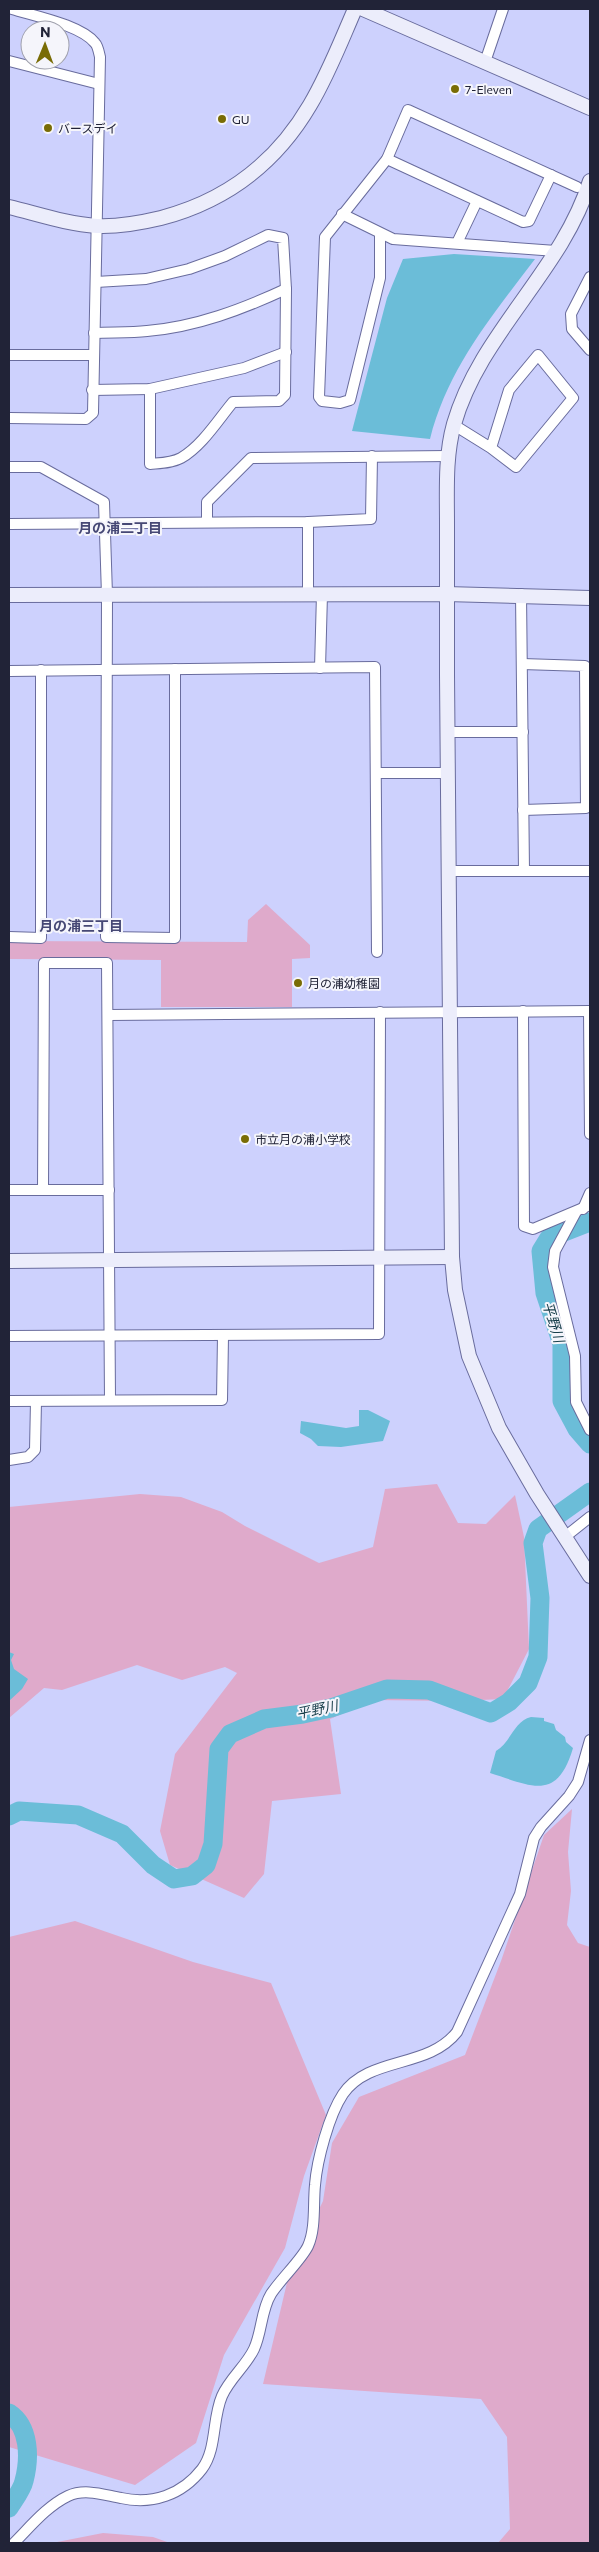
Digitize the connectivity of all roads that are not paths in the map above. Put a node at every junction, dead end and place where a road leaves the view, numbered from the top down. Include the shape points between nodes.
1 (12, 9) edge
2 (355, 9) edge
3 (363, 9) edge
4 (503, 9) edge
5 (9, 61) edge
6 (485, 62) junction
7 (99, 84) junction
8 (590, 108) edge
9 (387, 159) junction
10 (551, 175) junction
11 (590, 181) edge
12 (577, 187) dead end
13 (477, 201) junction
14 (9, 206) edge
15 (342, 214) junction
16 (97, 226) junction
17 (380, 234) junction
18 (457, 243) junction
19 (556, 251) junction
20 (590, 277) edge
21 (96, 282) junction
22 (286, 289) junction
23 (94, 333) junction
24 (590, 350) edge
25 (286, 352) junction
26 (9, 355) edge
27 (93, 355) junction
28 (92, 390) junction
29 (150, 390) junction
30 (9, 418) edge
31 (454, 425) junction
32 (491, 448) junction
33 (372, 456) junction
34 (448, 456) junction
35 (9, 467) edge
36 (105, 522) junction
37 (207, 522) junction
38 (308, 522) junction
39 (9, 524) edge
40 (315, 594) junction
41 (446, 594) junction
42 (521, 594) junction
43 (9, 595) edge
44 (107, 595) junction
45 (590, 598) edge
46 (522, 664) junction
47 (320, 668) junction
48 (106, 669) junction
49 (175, 669) junction
50 (41, 670) junction
51 (9, 671) edge
52 (447, 732) junction
53 (522, 732) junction
54 (377, 773) junction
55 (447, 773) junction
56 (523, 810) junction
57 (448, 871) junction
58 (524, 871) junction
59 (590, 871) edge
60 (9, 937) edge
61 (377, 952) dead end
62 (450, 1011) junction
63 (524, 1011) junction
64 (590, 1011) edge
65 (380, 1012) junction
66 (109, 1015) junction
67 (590, 1134) edge
68 (9, 1190) edge
69 (43, 1190) junction
70 (109, 1190) junction
71 (590, 1193) edge
72 (583, 1209) edge
73 (452, 1257) junction
74 (380, 1259) junction
75 (9, 1261) edge
76 (109, 1262) junction
77 (9, 1336) edge
78 (110, 1336) junction
79 (223, 1336) junction
80 (110, 1400) junction
81 (9, 1401) edge
82 (36, 1401) junction
83 (590, 1430) edge
84 (9, 1460) edge
85 (590, 1517) edge
86 (566, 1536) junction
87 (590, 1576) edge
88 (590, 1740) edge
89 (14, 2543) edge

1 - 7 street via 74,29 97,44
2 - 16 street via 311,104 277,151 248,179 218,198 184,212 121,226
3 - 6 street
4 - 6 street
5 - 7 street
6 - 8 street
7 - 16 street
9 - 10 street via 408,110
9 - 13 street
9 - 15 street
10 - 12 street
10 - 13 street via 529,221 523,222
11 - 19 street
13 - 18 street
14 - 16 street via 71,223
15 - 17 street
15 - 17 street via 325,237 322,401 340,404 350,400 380,278
16 - 21 street
17 - 18 street via 393,239
18 - 19 street
19 - 31 street via 480,363 466,388
20 - 24 street via 571,314 572,329
21 - 22 street via 146,279 189,269 268,235 283,238
21 - 23 street
22 - 23 street via 240,310 194,322 148,331
22 - 25 street
23 - 27 street
25 - 29 street via 244,368
25 - 29 street via 285,395 279,401 233,402 182,458 168,462 150,464
26 - 27 street
27 - 28 street
28 - 29 street
28 - 30 street via 93,413 86,419
31 - 32 street
31 - 34 street
32 - 32 street via 516,467 573,398 538,355 509,390
33 - 34 street
33 - 37 street via 251,458 208,502
33 - 38 street via 371,519
34 - 41 street
35 - 36 street via 40,467 104,502
36 - 37 street
36 - 39 street
36 - 44 street
37 - 38 street
38 - 40 street
40 - 41 street
40 - 44 street
40 - 47 street
41 - 42 street
41 - 52 street
42 - 45 street
42 - 46 street
43 - 44 street
44 - 48 street
46 - 53 street
46 - 56 street via 585,666 586,808
47 - 49 street
47 - 54 street via 375,667
48 - 49 street
48 - 49 street via 106,937 176,938
48 - 50 street
50 - 51 street
50 - 60 street via 41,938
52 - 53 street
52 - 55 street
53 - 56 street
54 - 55 street
54 - 61 street
55 - 57 street
56 - 58 street
57 - 58 street
57 - 62 street
58 - 59 street
62 - 63 street
62 - 65 street
62 - 73 street
63 - 64 street
63 - 72 street via 524,1226 533,1229
64 - 67 street
65 - 66 street
65 - 74 street
66 - 69 street via 107,963 44,963
66 - 70 street
68 - 69 street
69 - 70 street
70 - 76 street
71 - 72 street
72 - 83 street via 555,1250 553,1268 575,1356 576,1402
73 - 74 street
73 - 86 street via 455,1290 469,1356 499,1428 537,1494
74 - 76 street
74 - 79 street via 380,1334
75 - 76 street
76 - 78 street
77 - 78 street
78 - 79 street
78 - 80 street
79 - 80 street via 222,1400
80 - 82 street
81 - 82 street
82 - 84 street via 35,1450 28,1457
85 - 86 street
86 - 87 street
88 - 89 street via 578,1782 534,1838 520,1894 457,2032 434,2052 367,2074 353,2082 343,2094 333,2115 318,2168 308,2246 269,2297 255,2347 227,2385 218,2407 208,2458 202,2469 165,2498 122,2499 89,2492 69,2496 54,2505

